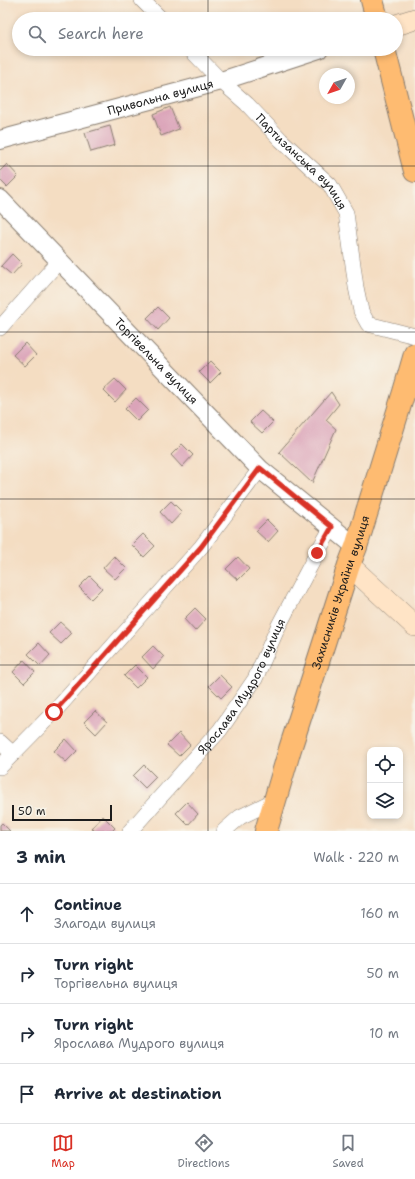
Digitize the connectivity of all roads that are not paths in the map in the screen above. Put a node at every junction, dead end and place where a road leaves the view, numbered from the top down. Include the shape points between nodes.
1 (142, 0) edge
2 (372, 0) edge
3 (154, 12) edge
4 (375, 12) edge
5 (415, 19) edge
6 (403, 23) edge
7 (197, 56) edge
8 (298, 56) edge
9 (386, 56) edge
10 (221, 81) junction
11 (0, 140) edge
12 (415, 170) edge
13 (0, 199) edge
14 (60, 260) junction
15 (0, 328) edge
16 (415, 336) edge
17 (415, 354) edge
18 (260, 468) junction
19 (332, 527) junction
20 (353, 556) junction
21 (415, 626) edge
22 (0, 742) edge
23 (13, 754) junction
24 (0, 767) edge
25 (275, 800) junction
26 (130, 831) edge
27 (224, 831) edge
28 (266, 831) edge

1 - 3 street
2 - 4 highway
5 - 6 main road
7 - 10 street, Партизанська вулиця
8 - 10 street, Привольна вулиця
9 - 12 highway
10 - 11 street, Привольна вулиця
10 - 16 street, Партизанська вулиця via 330,185 346,213 356,287 361,311 368,324
13 - 14 street, Торгівельна вулиця
14 - 15 street
14 - 18 street, Торгівельна вулиця
17 - 20 highway, Захисників України вулиця
18 - 19 street, Торгівельна вулиця
18 - 23 street via 201,547 54,712
19 - 20 street, Торгівельна вулиця
19 - 26 street, Ярослава Мудрого вулиця via 278,627 255,679 220,730
20 - 21 main road
20 - 25 highway, Захисників України вулиця
22 - 23 street
23 - 24 street
25 - 27 street via 240,817
25 - 28 highway, Захисників України вулиця

